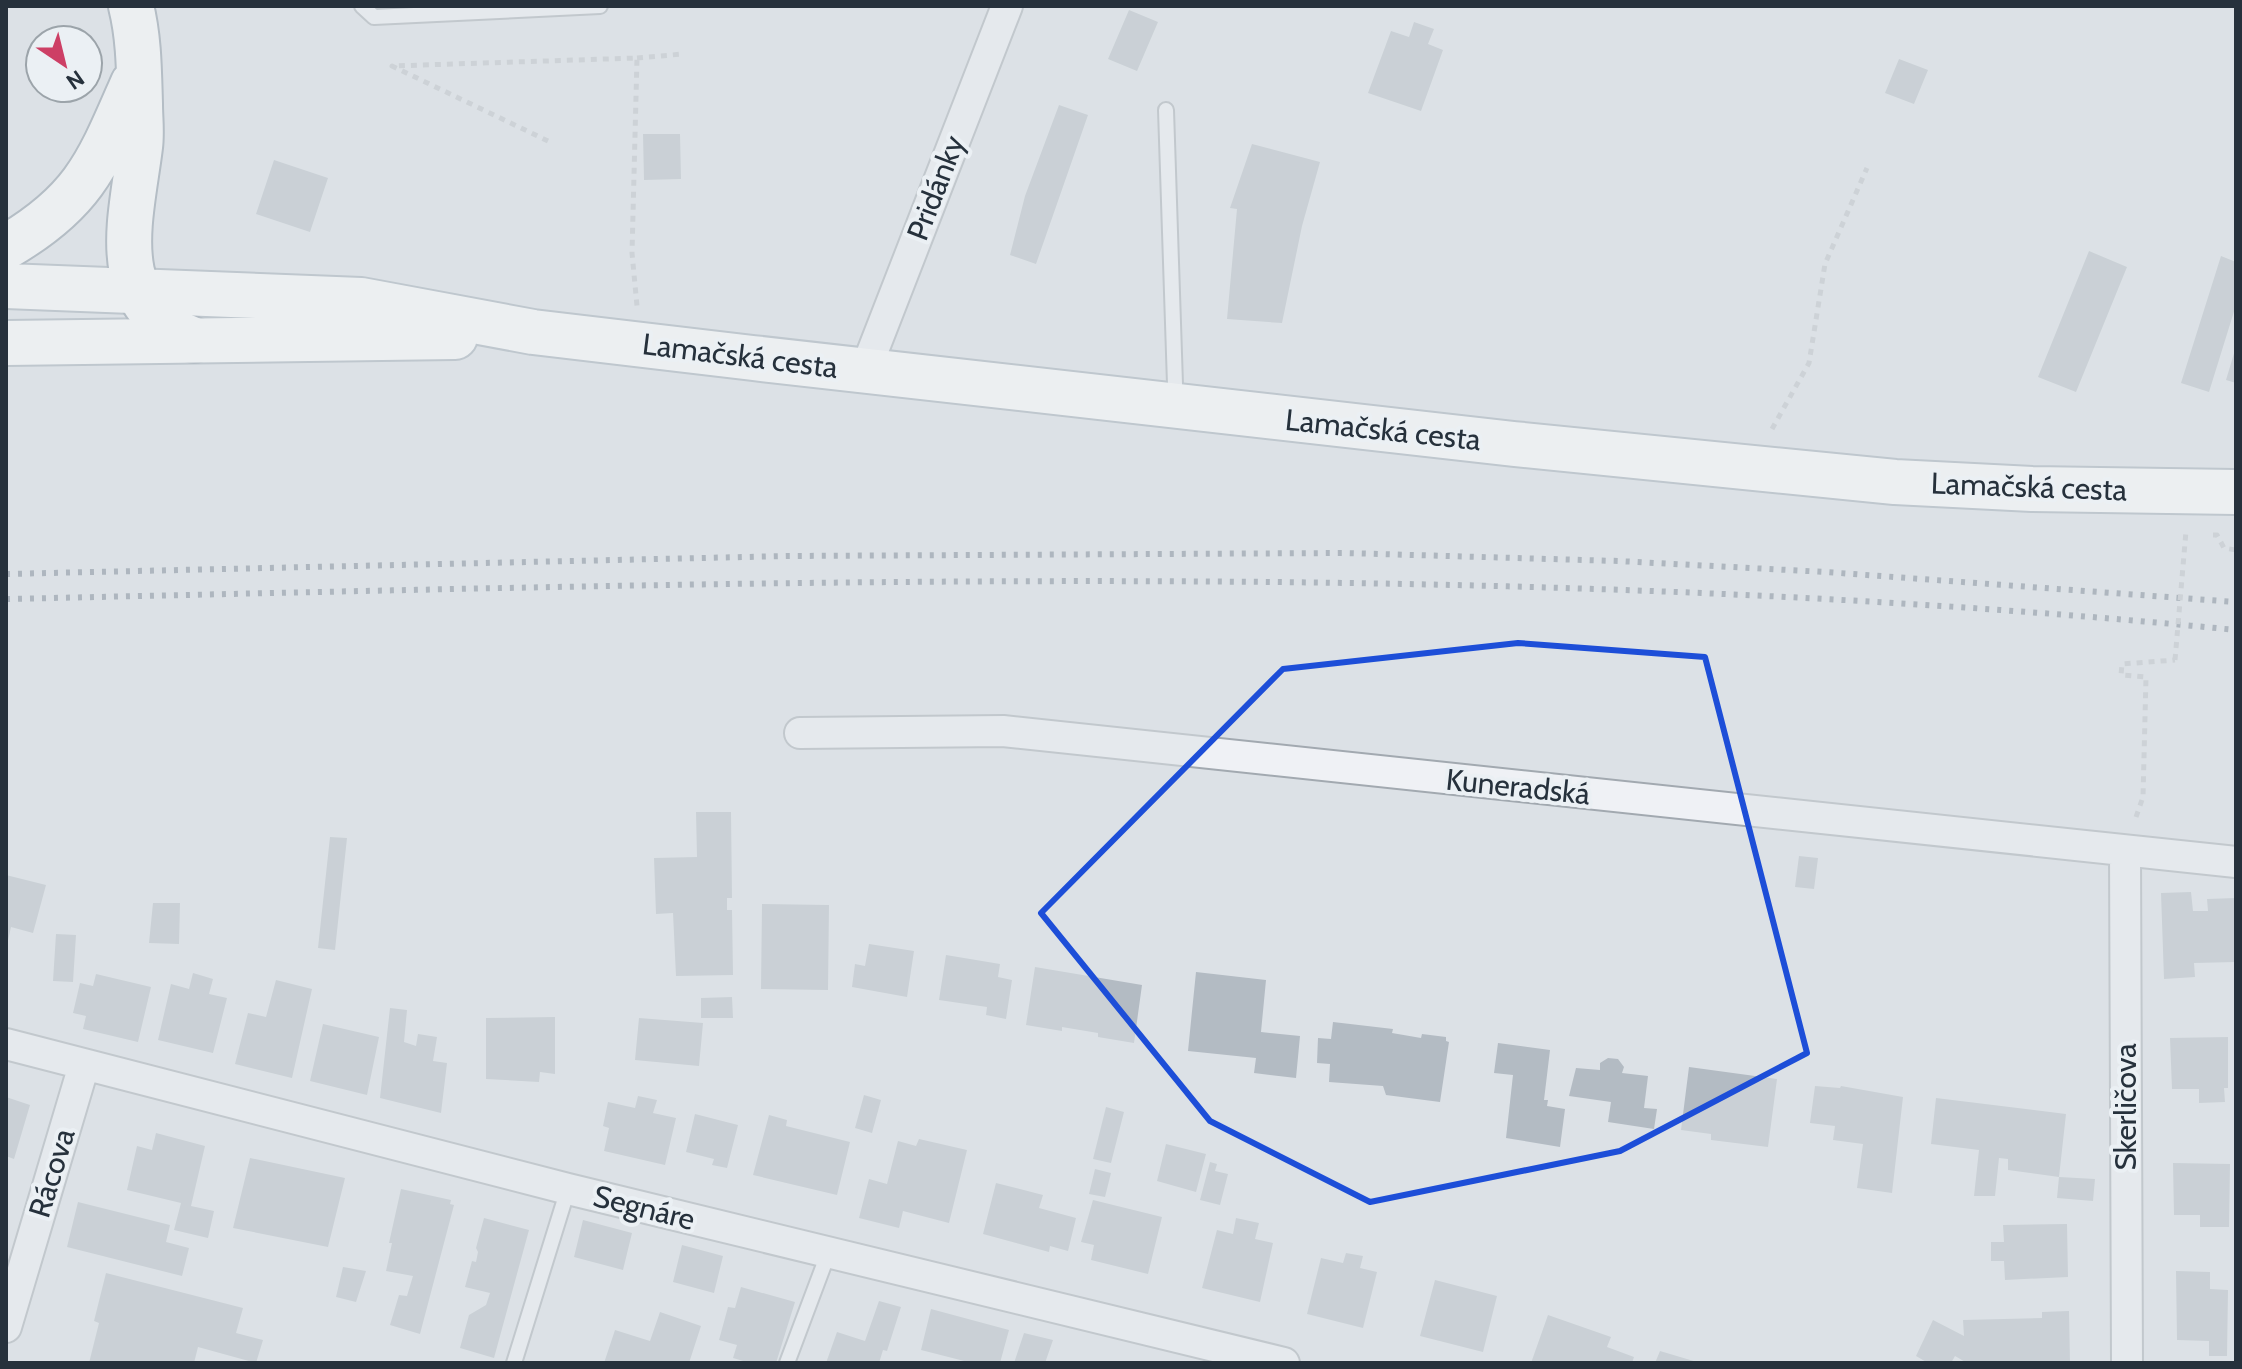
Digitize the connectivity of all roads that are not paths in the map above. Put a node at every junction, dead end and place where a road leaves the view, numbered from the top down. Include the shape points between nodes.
1 (131, 6) edge
2 (362, 6) edge
3 (600, 6) edge
4 (1007, 6) edge
5 (550, 7) edge
6 (139, 69) junction
7 (1166, 110) dead end
8 (6, 247) edge
9 (6, 286) edge
10 (138, 290) junction
11 (533, 332) junction
12 (194, 340) junction
13 (6, 343) edge
14 (865, 371) junction
15 (1169, 406) junction
16 (2236, 492) edge
17 (800, 733) dead end
18 (2125, 852) junction
19 (2236, 862) edge
20 (6, 1044) edge
21 (84, 1065) junction
22 (568, 1189) junction
23 (828, 1254) junction
24 (6, 1327) edge
25 (514, 1363) edge
26 (787, 1363) edge
27 (1284, 1363) edge
28 (2127, 1363) edge

1 - 6 main road
2 - 5 lane via 374,17
3 - 5 lane
4 - 14 street, Pridánky
6 - 8 main road via 82,187 55,215
6 - 10 main road via 141,145 128,231
7 - 15 lane via 1175,384
9 - 10 main road, Lamačská cesta
10 - 11 main road, Lamačská cesta via 361,300
10 - 12 main road via 161,323
11 - 12 main road, Lamačská cesta
11 - 14 main road, Lamačská cesta
12 - 13 main road, Lamačská cesta
14 - 15 main road, Lamačská cesta
15 - 16 main road, Lamačská cesta via 1895,482
17 - 18 street, Kuneradská via 1003,731
18 - 19 street, Kuneradská
18 - 28 street, Skerličova
20 - 21 street, Segnáre
21 - 22 street, Segnáre
21 - 24 street, Rácova
22 - 23 street, Segnáre
22 - 25 lane
23 - 26 lane
23 - 27 street, Segnáre

